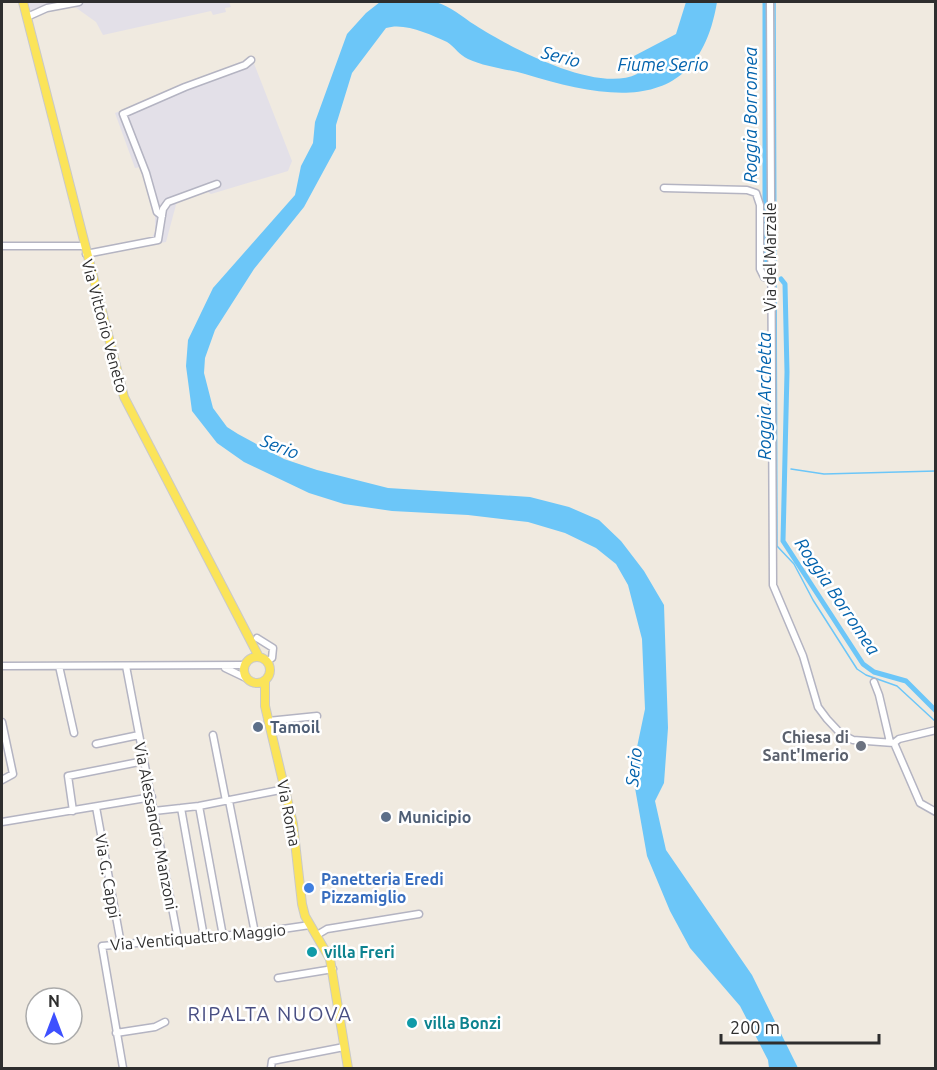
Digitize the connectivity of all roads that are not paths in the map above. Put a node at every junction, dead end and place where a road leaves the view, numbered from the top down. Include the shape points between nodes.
1 (23, 2) edge
2 (79, 2) edge
3 (770, 2) edge
4 (27, 17) junction
5 (251, 60) dead end
6 (217, 184) dead end
7 (664, 188) dead end
8 (162, 216) junction
9 (2, 246) edge
10 (85, 250) junction
11 (770, 278) junction
12 (256, 638) dead end
13 (255, 660) junction
14 (2, 666) edge
15 (59, 666) junction
16 (126, 666) junction
17 (222, 666) junction
18 (246, 678) junction
19 (261, 682) junction
20 (874, 682) dead end
21 (317, 716) dead end
22 (2, 722) edge
23 (268, 722) junction
24 (936, 730) edge
25 (74, 733) dead end
26 (139, 735) junction
27 (213, 735) dead end
28 (892, 742) junction
29 (96, 744) dead end
30 (144, 761) junction
31 (2, 780) edge
32 (285, 789) junction
33 (152, 797) junction
34 (227, 801) junction
35 (199, 806) junction
36 (96, 807) junction
37 (181, 808) junction
38 (154, 810) junction
39 (73, 811) junction
40 (936, 812) edge
41 (2, 822) edge
42 (419, 914) dead end
43 (310, 925) junction
44 (255, 933) junction
45 (317, 935) junction
46 (223, 936) junction
47 (204, 937) junction
48 (178, 939) junction
49 (120, 944) junction
50 (333, 969) junction
51 (278, 978) dead end
52 (165, 1022) dead end
53 (117, 1034) junction
54 (344, 1047) junction
55 (270, 1066) edge
56 (123, 1068) edge
57 (348, 1068) edge

1 - 4 main road, Via Vittorio Veneto
2 - 4 street
3 - 11 street, Via del Marzale
4 - 10 main road, Via Vittorio Veneto
5 - 8 street via 123,114 156,210
6 - 8 street via 172,199 164,205
7 - 11 street via 756,193 760,206 760,269 764,277
8 - 10 street via 158,240
9 - 10 street
10 - 13 main road, Via Vittorio Veneto via 124,397 244,630
11 - 28 street, Via del Marzale via 773,585 803,656 818,707 839,732 854,740
12 - 13 street via 273,648 272,658
13 - 17 street
13 - 18 main road
13 - 19 main road, Via Roma via 270,669
14 - 15 street
15 - 16 street
15 - 25 street
16 - 17 street
16 - 26 street, Via Alessandro Manzoni
17 - 18 street
18 - 19 main road
19 - 23 main road, Via Roma
20 - 28 street
21 - 23 street
22 - 31 street via 13,774
23 - 32 main road, Via Roma
24 - 28 street
26 - 29 street
26 - 30 street, Via Alessandro Manzoni
27 - 34 street
28 - 40 street via 920,803
30 - 33 street, Via Alessandro Manzoni
30 - 39 street via 68,776
32 - 34 street
32 - 43 main road, Via Roma via 302,904
33 - 36 street
33 - 38 street, Via Alessandro Manzoni
34 - 35 street
34 - 44 street
35 - 37 street
35 - 46 street
36 - 39 street
36 - 49 street, Via G. Cappi
37 - 38 street
37 - 47 street
38 - 48 street, Via Alessandro Manzoni
39 - 41 street
42 - 45 street via 327,929
43 - 44 street, Via Ventiquattro Maggio
43 - 45 main road, Via Roma
44 - 46 street, Via Ventiquattro Maggio
45 - 50 main road
46 - 47 street, Via Ventiquattro Maggio
47 - 48 street, Via Ventiquattro Maggio
48 - 49 street, Via Ventiquattro Maggio
49 - 53 street, Via Ventiquattro Maggio via 102,946
50 - 51 street
50 - 54 main road
52 - 53 street
53 - 56 street, Via Ventiquattro Maggio
54 - 55 street
54 - 57 main road

